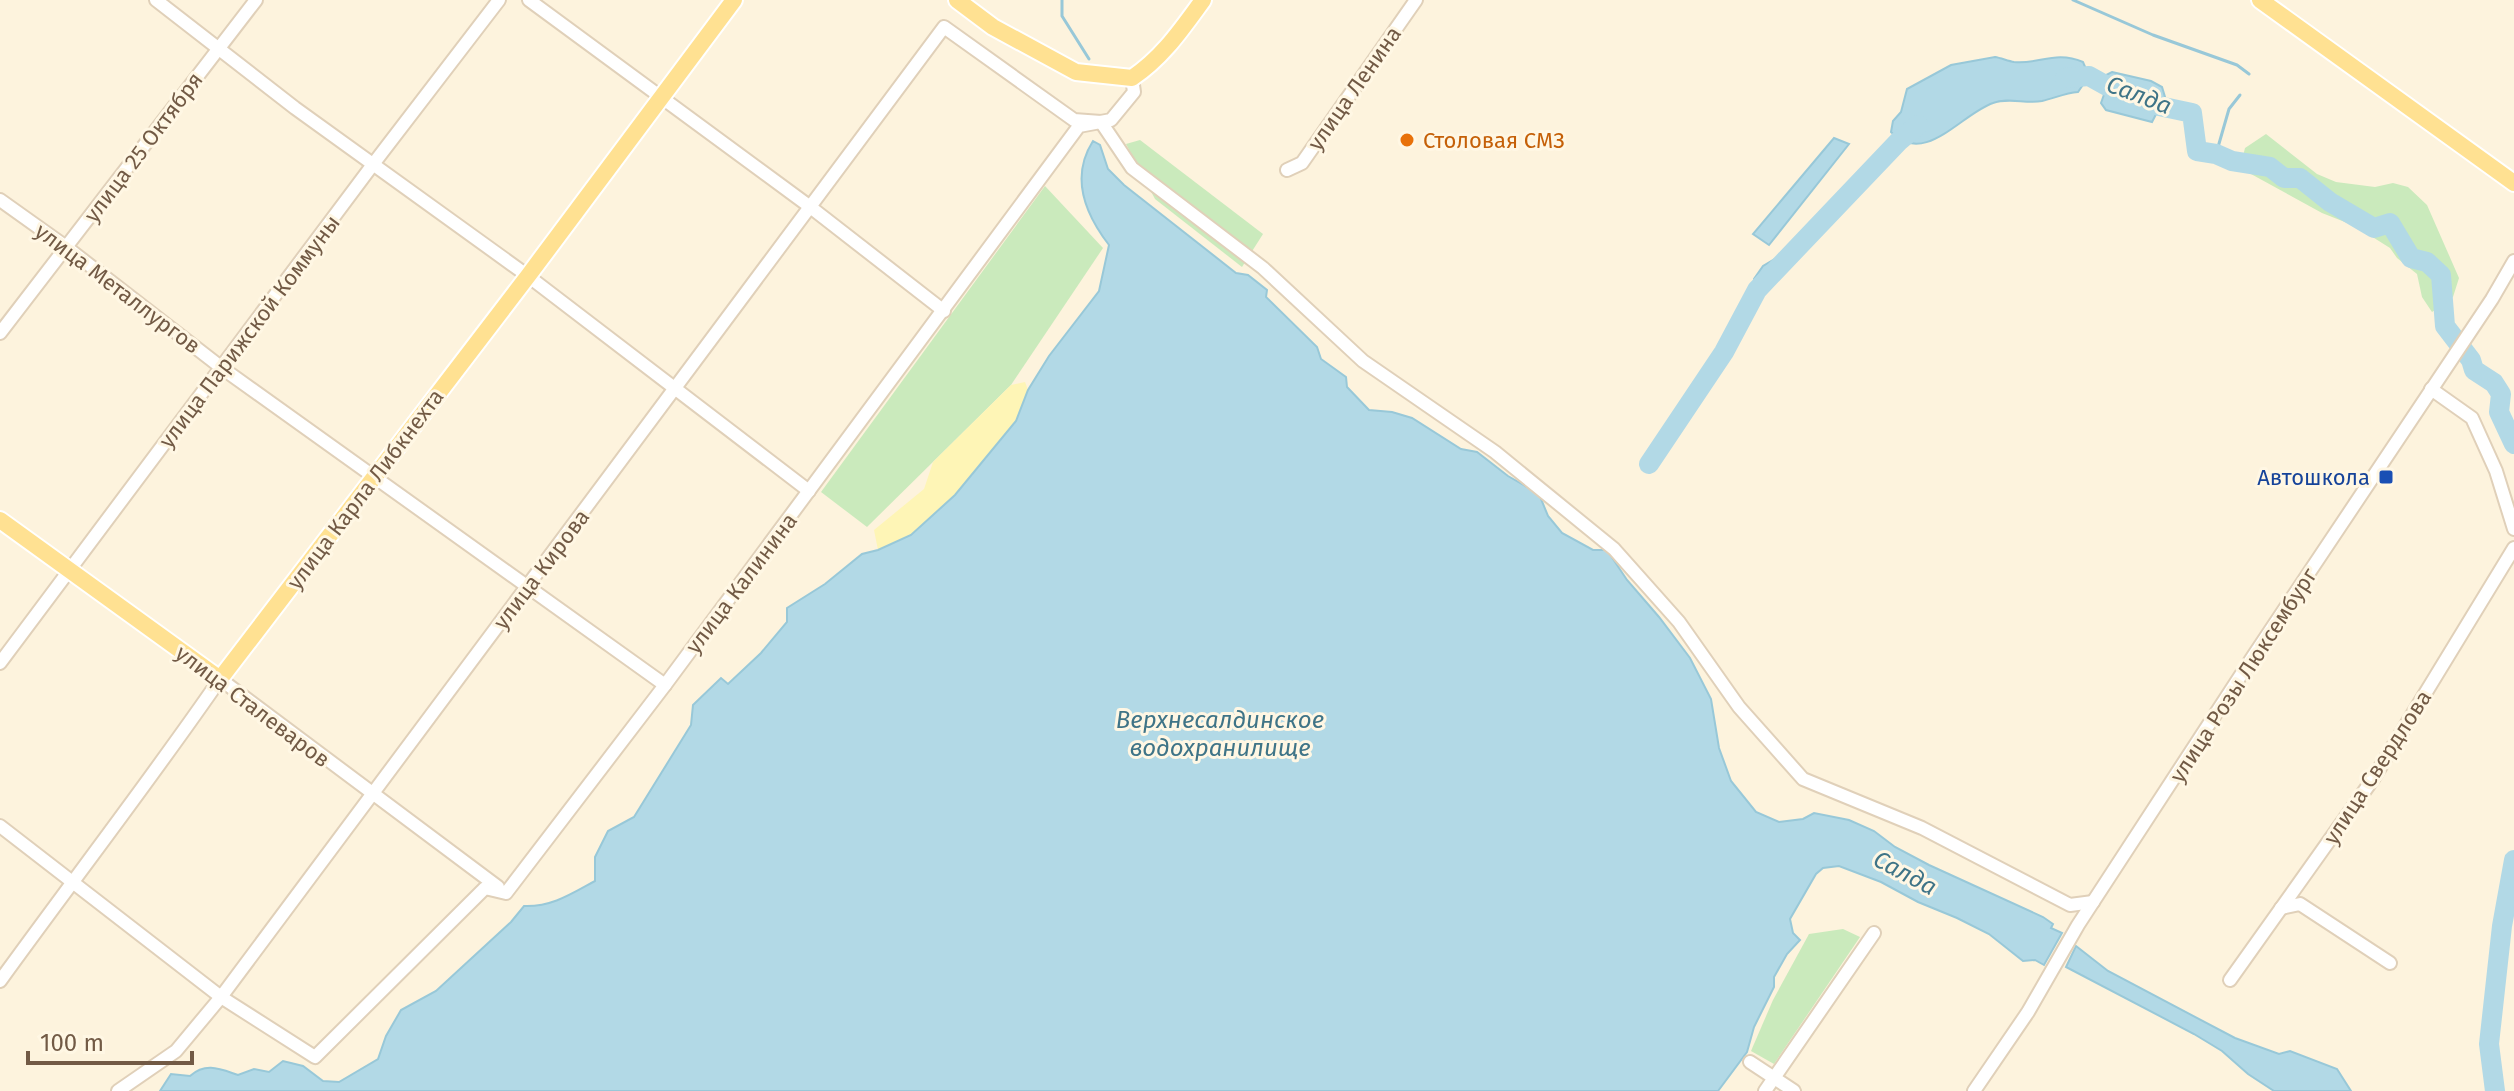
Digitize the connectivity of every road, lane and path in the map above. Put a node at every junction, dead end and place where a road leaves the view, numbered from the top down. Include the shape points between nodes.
1 (156, 0) edge
2 (256, 0) edge
3 (499, 0) edge
4 (529, 0) edge
5 (734, 0) edge
6 (1203, 0) edge
7 (1416, 0) edge
8 (2260, 0) edge
9 (961, 1) edge
10 (220, 47) junction
11 (1132, 78) junction
12 (660, 97) junction
13 (1101, 122) junction
14 (374, 163) junction
15 (1287, 170) dead end
16 (2514, 183) edge
17 (0, 200) edge
18 (809, 206) junction
19 (66, 247) junction
20 (2514, 261) edge
21 (528, 276) junction
22 (944, 311) junction
23 (0, 333) edge
24 (222, 368) junction
25 (676, 387) junction
26 (2431, 389) junction
27 (375, 476) junction
28 (809, 491) junction
29 (0, 520) edge
30 (2514, 529) edge
31 (2514, 548) edge
32 (69, 570) junction
33 (527, 588) junction
34 (0, 663) edge
35 (220, 679) junction
36 (665, 685) junction
37 (373, 795) junction
38 (0, 826) edge
39 (71, 883) junction
40 (506, 893) junction
41 (2093, 902) junction
42 (2281, 908) junction
43 (1874, 933) dead end
44 (2390, 963) dead end
45 (2230, 980) dead end
46 (0, 981) edge
47 (221, 997) junction
48 (1750, 1062) dead end
49 (1773, 1077) junction
50 (118, 1091) edge
51 (1765, 1091) edge
52 (1794, 1091) edge
53 (1974, 1091) edge

1 - 10 street
2 - 10 street, улица 25 Октября
3 - 14 street, улица Парижской Коммуны
4 - 12 street
5 - 12 main road, улица Карла Либкнехта
6 - 11 main road via 1168,48
7 - 15 street, улица Ленина via 1302,163
8 - 16 main road
9 - 11 main road via 993,27 1076,72
10 - 14 street
10 - 19 street, улица 25 Октября
11 - 13 street, улица Калинина via 1134,92 1111,120
12 - 18 street
12 - 21 main road, улица Карла Либкнехта
13 - 18 street, улица Кирова via 1074,120 944,27
13 - 22 street, улица Калинина via 1079,126
13 - 41 street via 1132,168 1263,268 1363,361 1495,452 1614,549 1803,779 1922,828 2070,905
14 - 21 street
14 - 24 street, улица Парижской Коммуны
17 - 19 street, улица Металлургов
18 - 22 street
18 - 25 street, улица Кирова
19 - 23 street, улица 25 Октября
19 - 24 street, улица Металлургов
20 - 26 street, улица Розы Люксембург
21 - 25 street
21 - 27 main road, улица Карла Либкнехта
22 - 28 street, улица Калинина
24 - 27 street, улица Металлургов
24 - 32 street, улица Парижской Коммуны
25 - 28 street
25 - 33 street, улица Кирова
26 - 30 street via 2472,418
26 - 41 street, улица Розы Люксембург
27 - 33 street, улица Металлургов
27 - 35 main road, улица Карла Либкнехта
28 - 36 street, улица Калинина
29 - 32 main road, улица Сталеваров
31 - 42 street, улица Свердлова via 2373,779
32 - 34 street, улица Парижской Коммуны
32 - 35 main road, улица Сталеваров
33 - 36 street, улица Металлургов
33 - 37 street, улица Кирова
35 - 37 street, улица Сталеваров
35 - 39 street, улица Карла Либкнехта
36 - 40 street, улица Калинина
37 - 40 street, улица Сталеваров
37 - 47 street, улица Кирова
38 - 39 street
39 - 46 street, улица Карла Либкнехта
39 - 47 street
40 - 47 street via 485,888 315,1057
41 - 53 street, улица Розы Люксембург
42 - 44 street via 2300,904
42 - 45 street, улица Свердлова
43 - 49 street
47 - 50 street, улица Кирова via 176,1051
48 - 49 street
49 - 51 street
49 - 52 street

